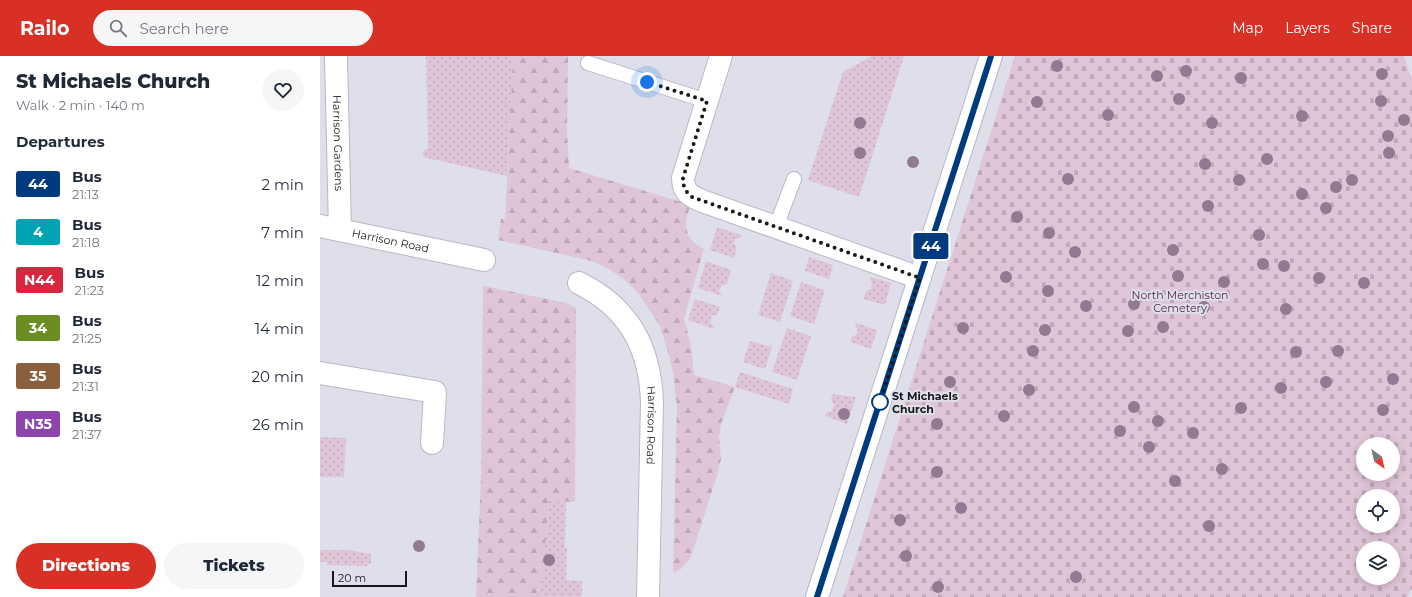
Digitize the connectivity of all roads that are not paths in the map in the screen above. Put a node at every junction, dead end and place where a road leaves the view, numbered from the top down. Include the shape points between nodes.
1 (336, 56) edge
2 (721, 56) edge
3 (991, 56) edge
4 (588, 63) dead end
5 (707, 101) junction
6 (794, 179) dead end
7 (698, 215) dead end
8 (330, 228) edge
9 (785, 230) junction
10 (484, 260) dead end
11 (920, 278) junction
12 (579, 283) dead end
13 (320, 373) edge
14 (432, 443) dead end
15 (648, 597) edge
16 (817, 597) edge

1 - 8 street, Harrison Gardens
2 - 5 street
3 - 11 street
4 - 5 lane
5 - 9 street via 683,178 685,191 702,201
6 - 9 lane
7 - 9 street via 770,236
8 - 10 street, Harrison Road
9 - 11 street
11 - 16 street
12 - 15 street, Harrison Road via 602,296 624,317 640,343 647,362 652,402
13 - 14 street via 435,392

